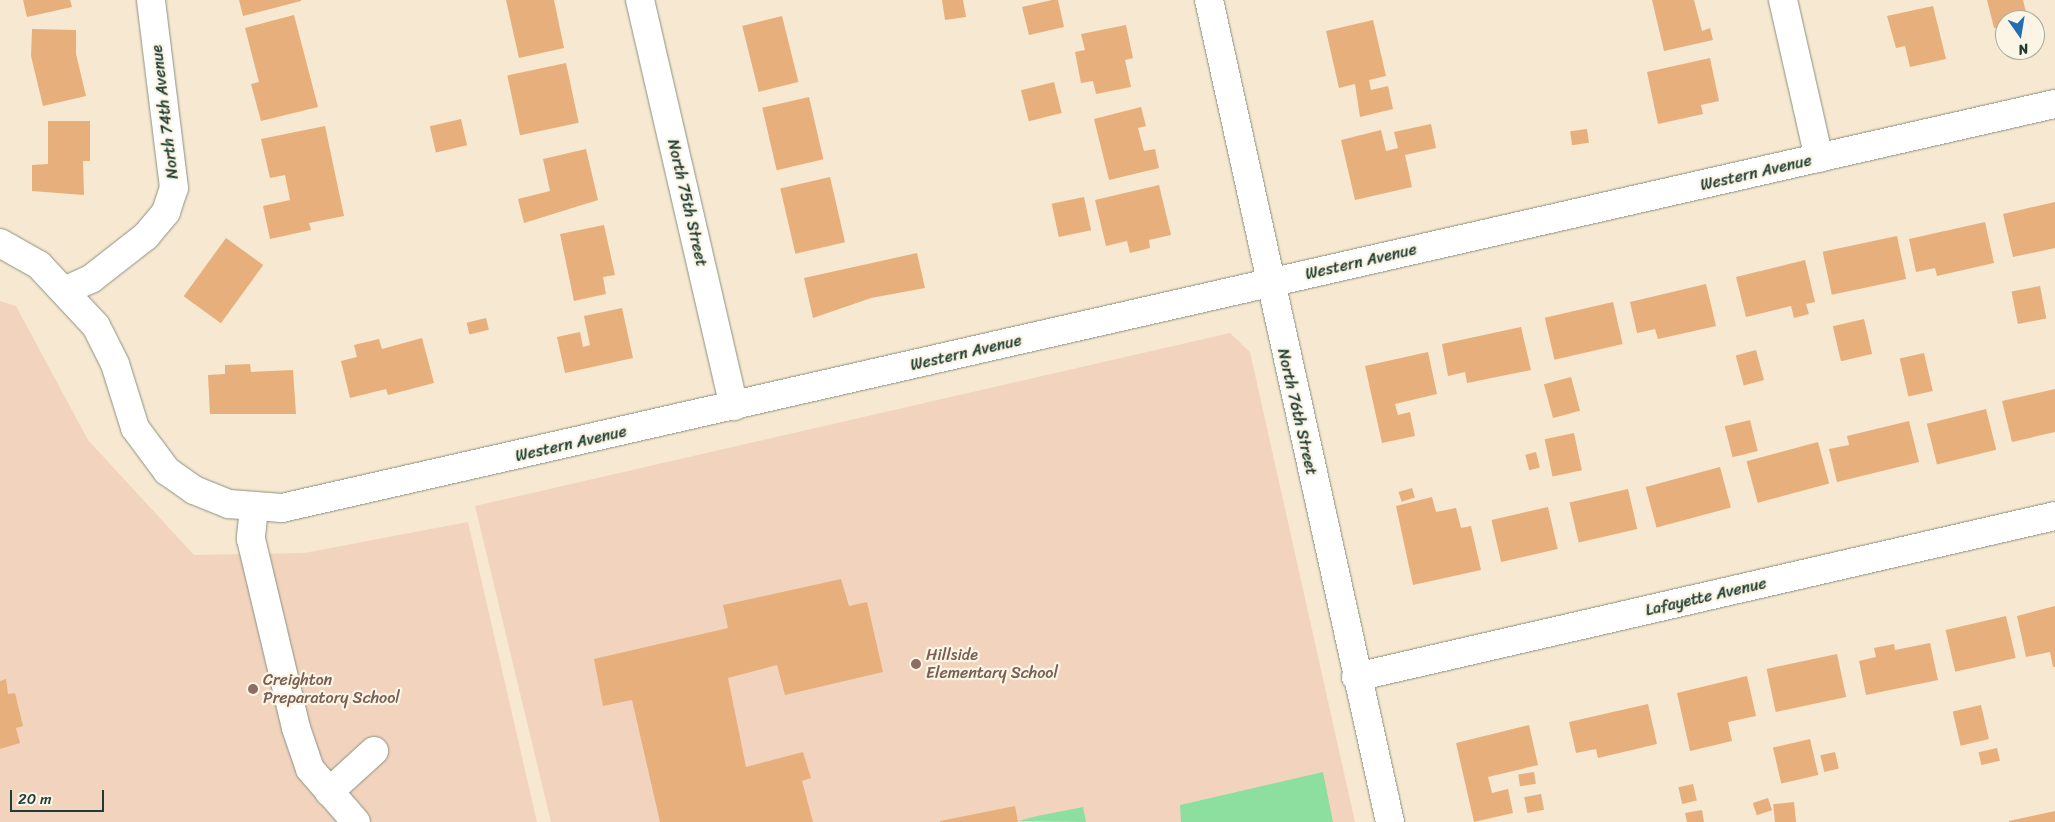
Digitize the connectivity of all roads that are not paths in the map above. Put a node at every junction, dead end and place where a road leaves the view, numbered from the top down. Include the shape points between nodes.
1 (150, 0) edge
2 (640, 0) edge
3 (1209, 0) edge
4 (1783, 0) edge
5 (2055, 104) edge
6 (1820, 158) junction
7 (0, 243) edge
8 (1269, 283) junction
9 (64, 291) junction
10 (734, 406) junction
11 (254, 508) junction
12 (2055, 516) edge
13 (1356, 678) junction
14 (374, 751) dead end
15 (330, 792) junction
16 (356, 822) edge
17 (1390, 822) edge

1 - 9 street, North 74th Avenue via 174,188 166,212 146,236 90,279
2 - 10 street, North 75th Street
3 - 8 street, North 76th Street
4 - 6 street
5 - 6 street, Western Avenue
6 - 8 street, Western Avenue
7 - 9 street, Western Avenue via 39,265
8 - 10 street, Western Avenue
8 - 13 street, North 76th Street
9 - 11 street, Western Avenue via 96,326 115,364 135,428 167,471 194,490
10 - 11 street, Western Avenue via 298,506
11 - 15 street via 251,539 296,728 310,769
12 - 13 street, Lafayette Avenue
13 - 17 street, North 76th Street
14 - 15 street
15 - 16 street

